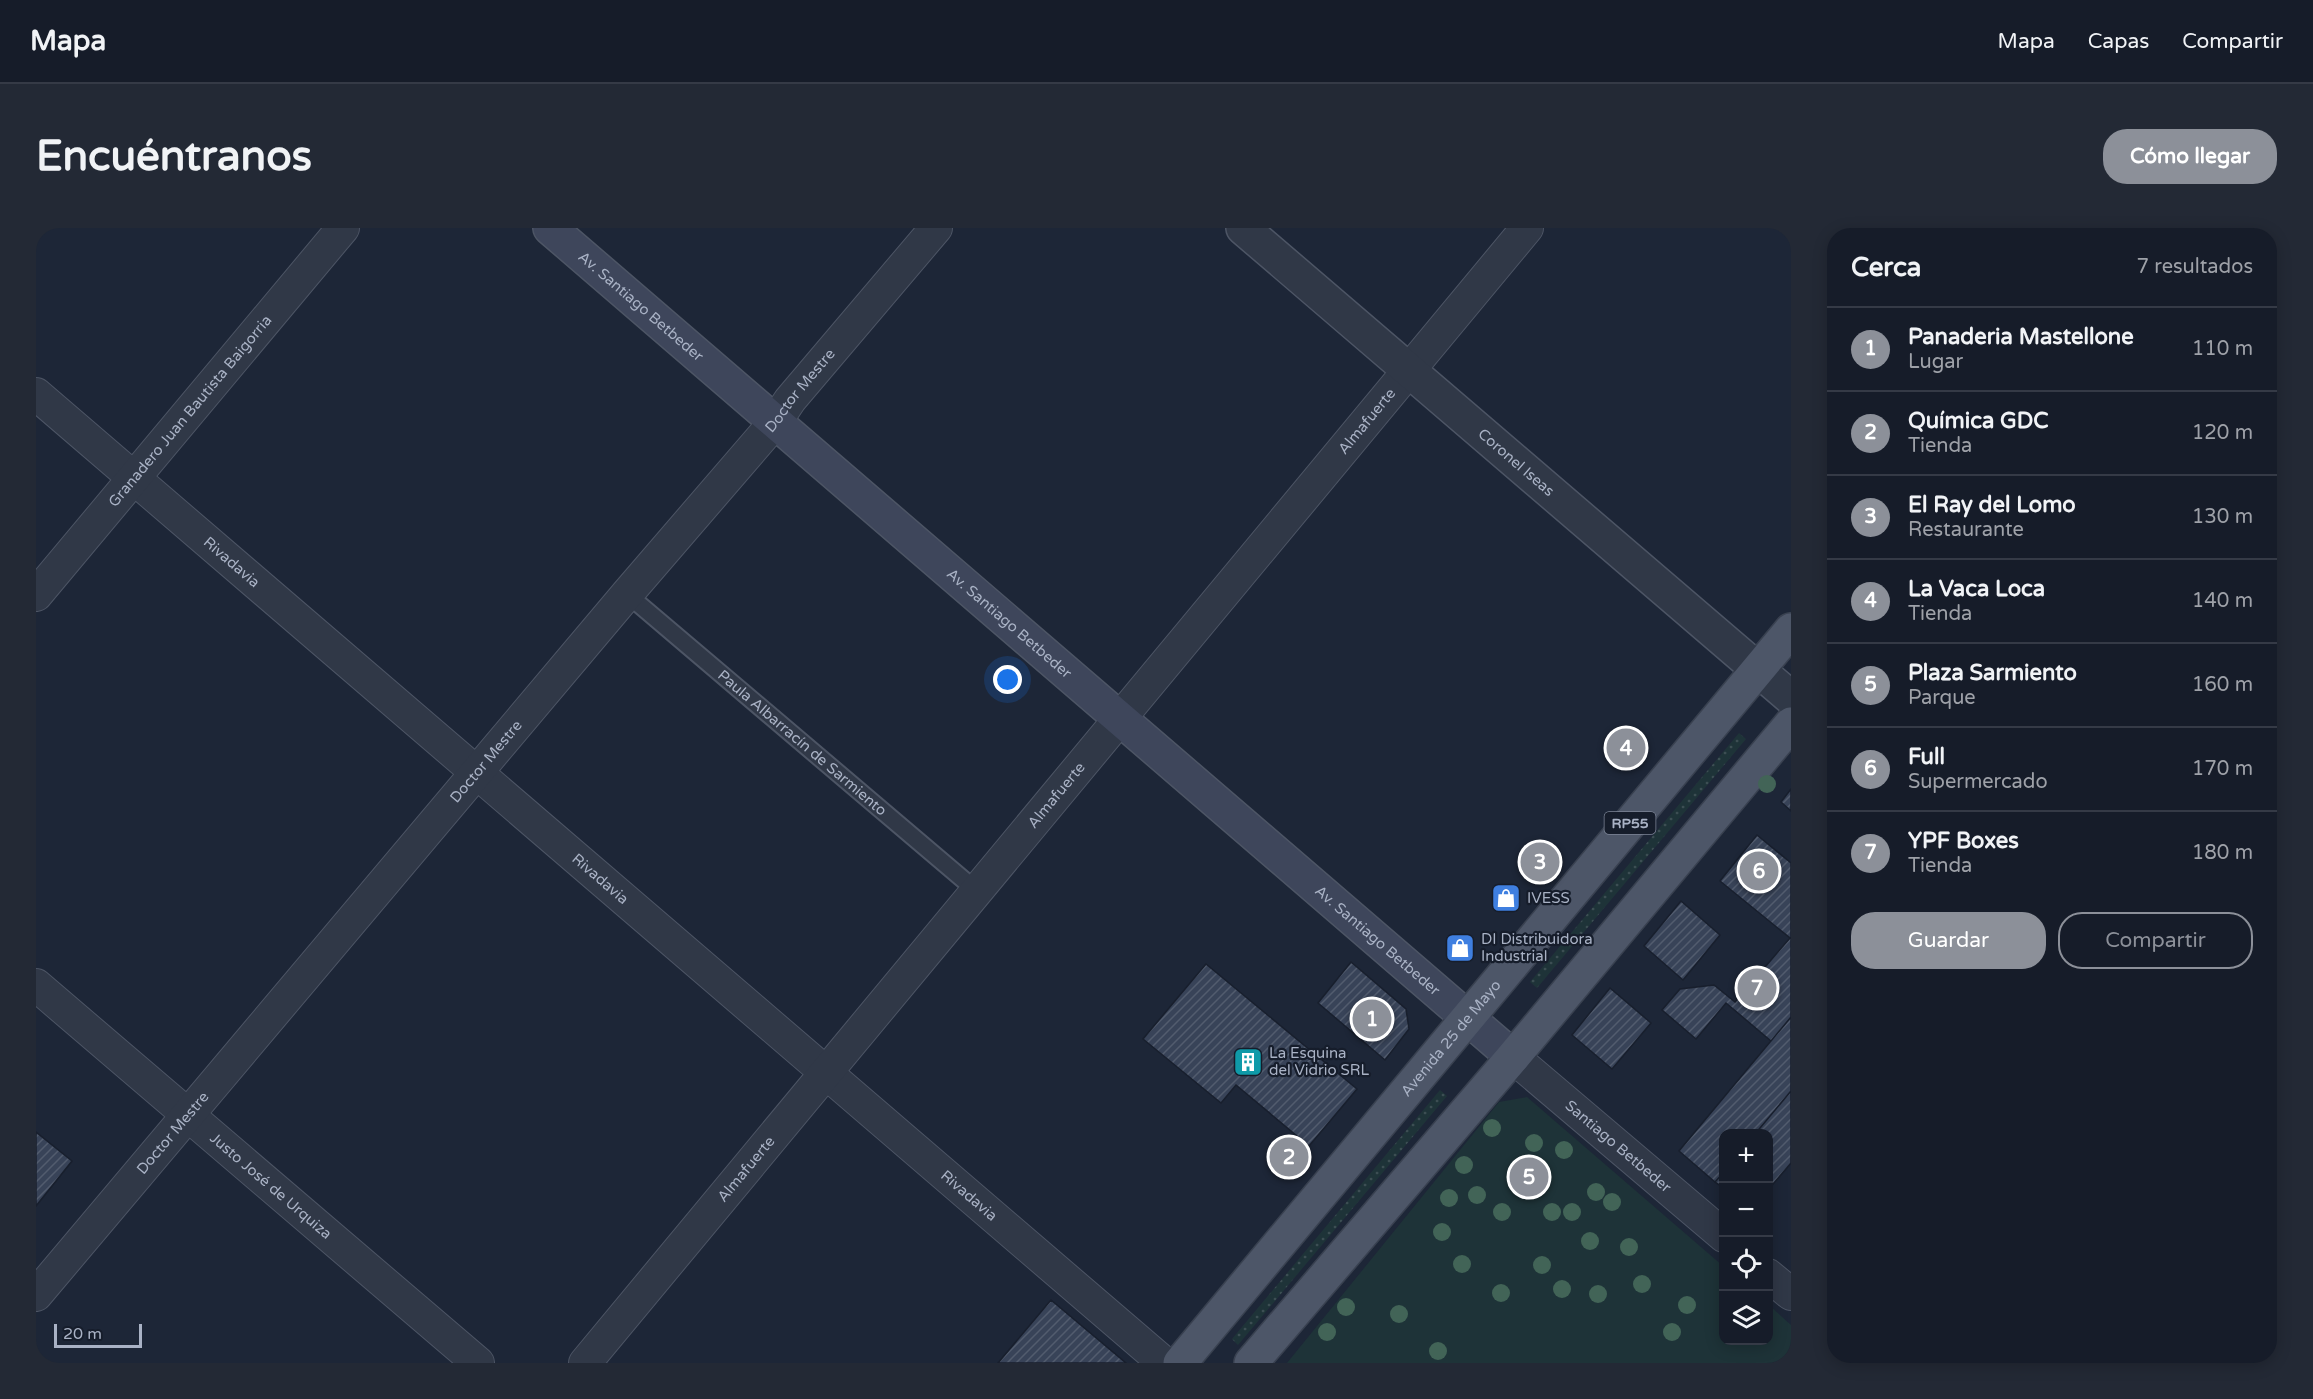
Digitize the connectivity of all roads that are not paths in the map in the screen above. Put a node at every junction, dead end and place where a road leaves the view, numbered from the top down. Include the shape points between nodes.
1 (344, 228) edge
2 (550, 228) edge
3 (936, 228) edge
4 (1243, 228) edge
5 (1527, 228) edge
6 (1409, 370) junction
7 (36, 394) edge
8 (776, 421) junction
9 (134, 478) junction
10 (627, 594) junction
11 (36, 595) edge
12 (1791, 630) edge
13 (1758, 669) junction
14 (1791, 698) edge
15 (1120, 719) junction
16 (1791, 724) edge
17 (476, 773) junction
18 (978, 892) junction
19 (36, 985) edge
20 (1469, 1016) junction
21 (1513, 1057) junction
22 (826, 1074) junction
23 (188, 1114) junction
24 (1719, 1232) edge
25 (1773, 1279) edge
26 (1791, 1294) edge
27 (36, 1295) edge
28 (478, 1363) edge
29 (585, 1363) edge
30 (1164, 1363) edge
31 (1180, 1363) edge
32 (1251, 1363) edge

1 - 9 street, Granadero Juan Bautista Baigorria
2 - 8 main road, Av. Santiago Betbeder
3 - 8 street, Doctor Mestre
4 - 6 street, Coronel Iseas
5 - 6 street, Almafuerte
6 - 13 street, Coronel Iseas
6 - 15 street, Almafuerte
7 - 9 street, Rivadavia
8 - 10 street, Doctor Mestre
8 - 15 main road, Av. Santiago Betbeder
9 - 11 street, Granadero Juan Bautista Baigorria
9 - 17 street, Rivadavia
10 - 17 street, Doctor Mestre
10 - 18 lane, Paula Albarracín de Sarmiento
12 - 13 main road, Avenida 25 de Mayo / RP55
13 - 14 street, Coronel Iseas
13 - 20 main road, Avenida 25 de Mayo / RP55
15 - 18 street, Almafuerte
15 - 20 main road, Av. Santiago Betbeder
16 - 21 main road
17 - 22 street, Rivadavia
17 - 23 street, Doctor Mestre
18 - 22 street, Almafuerte
19 - 23 street, Justo José de Urquiza
20 - 21 main road, Av. Santiago Betbeder
20 - 31 main road, Avenida 25 de Mayo / RP55
21 - 24 street, Santiago Betbeder
21 - 32 main road
22 - 29 street, Almafuerte
22 - 30 street, Rivadavia
23 - 27 street, Doctor Mestre
23 - 28 street, Justo José de Urquiza
25 - 26 street

